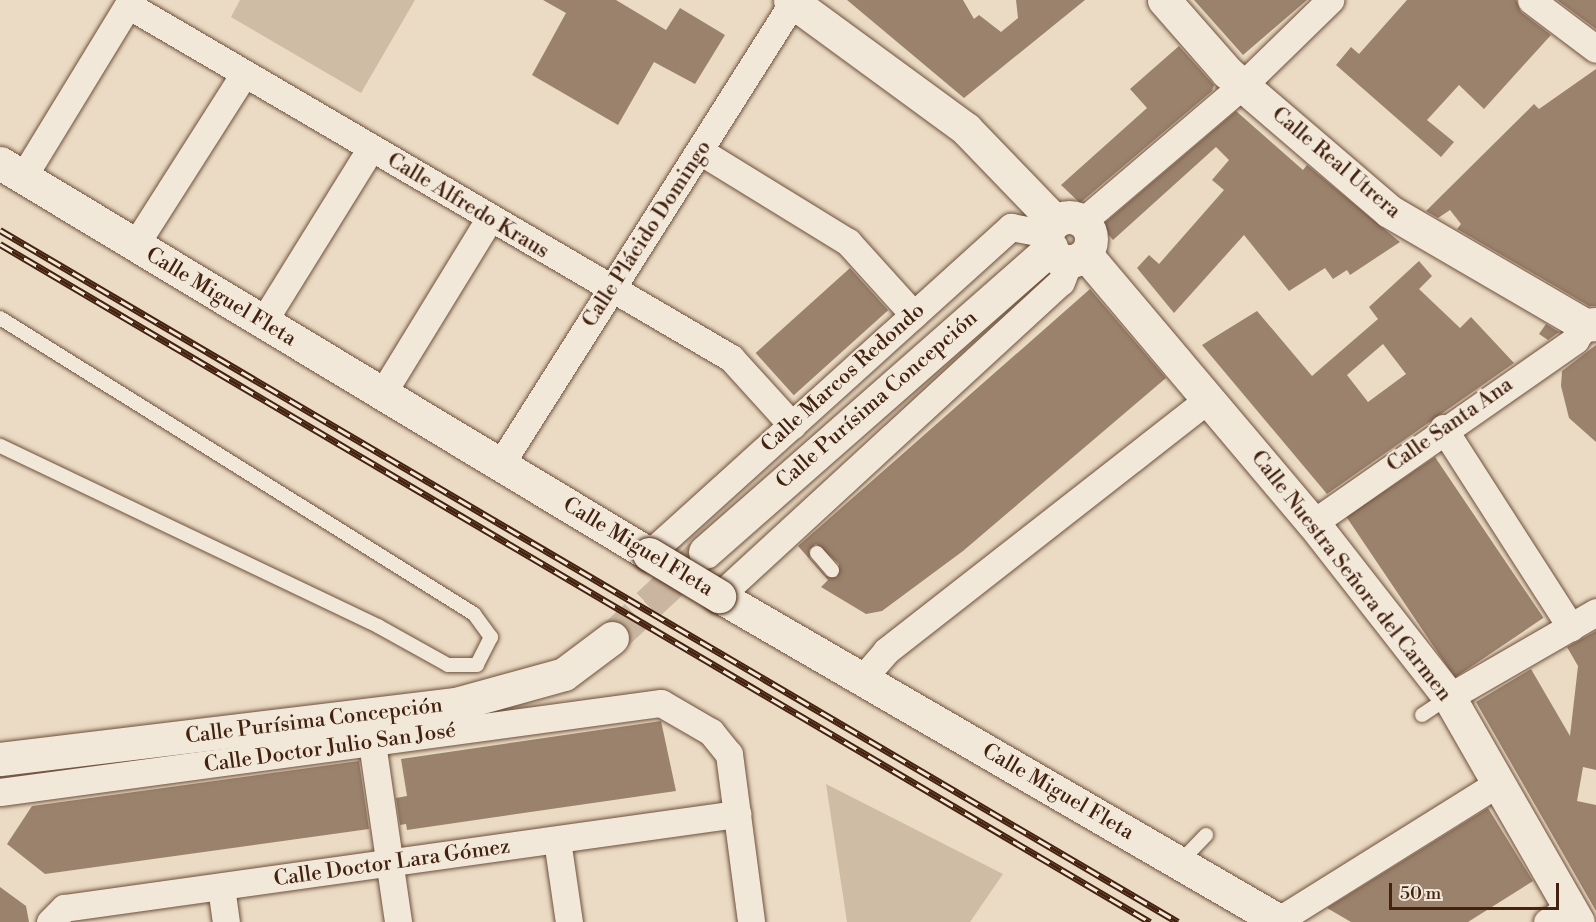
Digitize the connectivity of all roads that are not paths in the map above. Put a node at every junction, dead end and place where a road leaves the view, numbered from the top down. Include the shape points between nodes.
1 (1164, 0) edge
2 (1330, 0) edge
3 (1531, 0) edge
4 (798, 2) edge
5 (129, 3) edge
6 (1596, 49) edge
7 (244, 74) junction
8 (1243, 85) junction
9 (370, 148) junction
10 (700, 151) junction
11 (12, 170) edge
12 (490, 218) junction
13 (1064, 240) junction
14 (135, 245) junction
15 (611, 290) junction
16 (914, 315) junction
17 (0, 318) edge
18 (263, 322) junction
19 (1591, 324) edge
20 (382, 394) junction
21 (1210, 398) junction
22 (792, 425) junction
23 (1443, 428) junction
24 (0, 446) edge
25 (500, 465) junction
26 (1313, 523) junction
27 (705, 552) tunnel mouth
28 (817, 553) dead end
29 (648, 554) junction
30 (832, 570) dead end
31 (719, 596) junction
32 (1596, 612) edge
33 (1571, 627) junction
34 (612, 638) tunnel mouth
35 (862, 679) junction
36 (1449, 697) junction
37 (1422, 715) dead end
38 (372, 743) junction
39 (0, 759) edge
40 (1498, 783) junction
41 (0, 792) edge
42 (737, 814) junction
43 (1206, 835) dead end
44 (557, 840) junction
45 (1179, 863) junction
46 (390, 864) junction
47 (221, 887) junction
48 (1565, 917) edge
49 (50, 920) edge
50 (1280, 921) edge
51 (226, 922) edge
52 (398, 922) edge
53 (569, 922) edge
54 (752, 922) edge

1 - 8 street, Calle Real Utrera
2 - 8 street, Calle Purísima Concepción
3 - 6 street
4 - 10 street, Calle Plácido Domingo
4 - 13 street, Calle Nuestra Señora del Carmen via 966,129
5 - 7 street, Calle Alfredo Kraus
5 - 11 street
7 - 9 street, Calle Alfredo Kraus
7 - 14 street
8 - 13 street, Calle Purísima Concepción
8 - 19 street, Calle Real Utrera via 1389,211
9 - 12 street, Calle Alfredo Kraus
9 - 18 street
10 - 15 street, Calle Plácido Domingo
10 - 16 street via 848,242
11 - 14 street, Calle Miguel Fleta
12 - 15 street, Calle Alfredo Kraus
12 - 20 street
13 - 16 street, Calle Marcos Redondo via 1011,227
13 - 21 street, Calle Nuestra Señora del Carmen
13 - 27 street, Calle Purísima Concepción
13 - 31 street via 1061,282 871,469 798,534
14 - 18 street, Calle Miguel Fleta
15 - 22 street, Calle Alfredo Kraus via 731,358
15 - 25 street, Calle Plácido Domingo
16 - 22 street, Calle Marcos Redondo
17 - 24 lane via 474,614 491,637 477,665 448,665 378,626
18 - 20 street, Calle Miguel Fleta
19 - 23 street, Calle Santa Ana via 1575,340
20 - 25 street, Calle Miguel Fleta
21 - 26 street, Calle Nuestra Señora del Carmen
21 - 35 street via 886,651
22 - 29 street, Calle Marcos Redondo
23 - 26 street, Calle Santa Ana
23 - 33 street
25 - 29 street, Calle Miguel Fleta
26 - 36 street, Calle Nuestra Señora del Carmen
28 - 30 lane
29 - 31 street, Calle Miguel Fleta, bridge
31 - 35 street, Calle Miguel Fleta
32 - 33 street
33 - 36 street
34 - 39 street, Calle Purísima Concepción via 564,674 456,704
35 - 45 street, Calle Miguel Fleta
36 - 37 lane
36 - 40 street, Calle Nuestra Señora del Carmen
38 - 41 street, Calle Doctor Julio San José
38 - 42 street, Calle Doctor Julio San José via 661,704 705,727 729,754
38 - 46 street
40 - 48 street, Calle Nuestra Señora del Carmen
40 - 50 street
42 - 44 street, Calle Doctor Lara Gómez
42 - 54 street
43 - 45 lane
44 - 46 street, Calle Doctor Lara Gómez
44 - 53 street
45 - 50 street, Calle Miguel Fleta
46 - 47 street, Calle Doctor Lara Gómez
46 - 52 street
47 - 49 street, Calle Doctor Lara Gómez via 64,908
47 - 51 street

